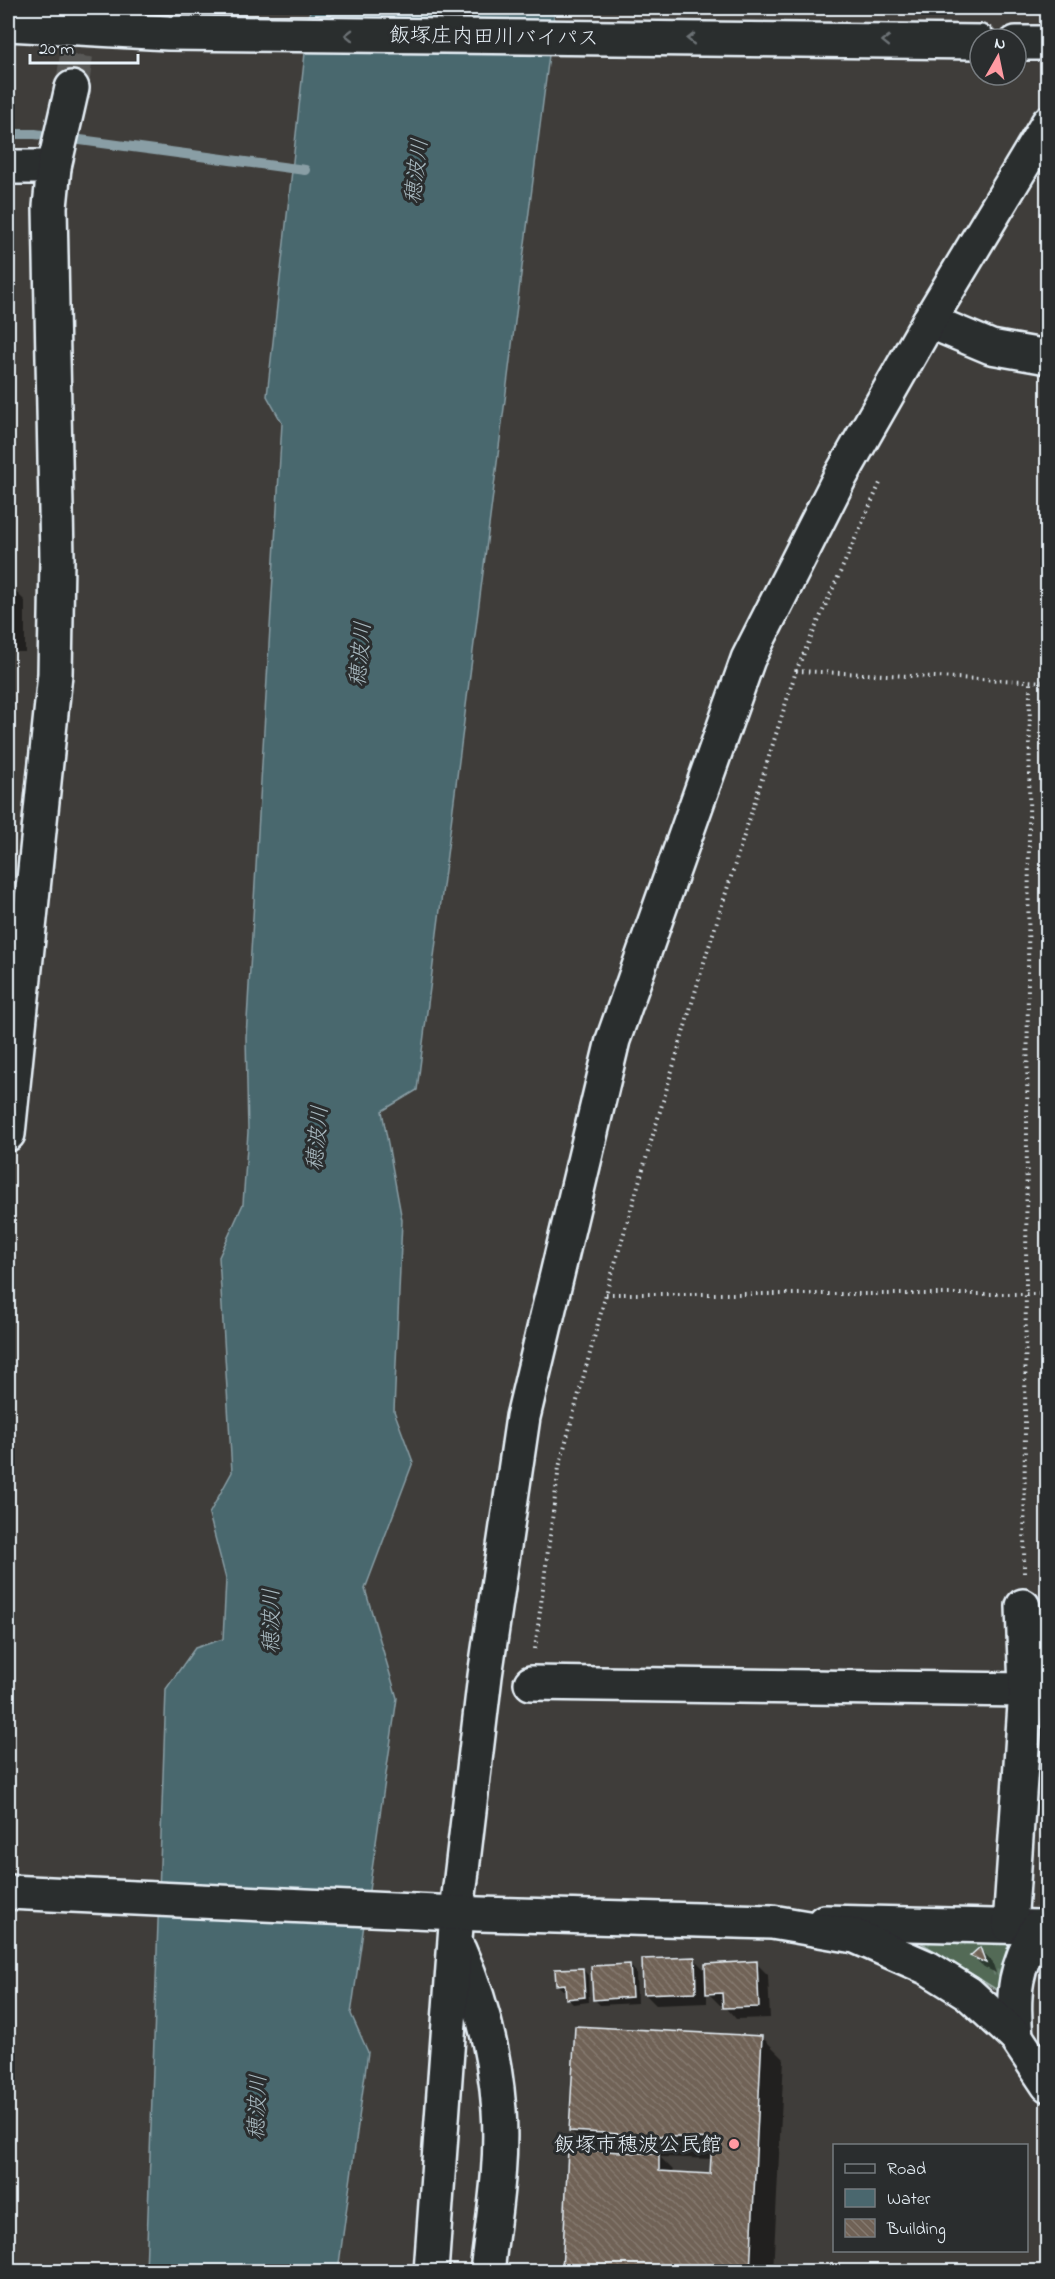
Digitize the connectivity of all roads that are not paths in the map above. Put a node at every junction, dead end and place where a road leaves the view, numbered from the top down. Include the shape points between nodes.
1 (8, 24) edge
2 (168, 33) junction
3 (8, 40) edge
4 (968, 42) edge
5 (1028, 43) edge
6 (1047, 43) edge
7 (72, 88) tunnel mouth
8 (1047, 123) edge
9 (59, 147) junction
10 (8, 166) edge
11 (929, 321) junction
12 (1047, 357) edge
13 (8, 1134) edge
14 (1023, 1606) road end
15 (531, 1683) road end
16 (1026, 1690) junction
17 (8, 1892) edge
18 (451, 1922) junction
19 (772, 1922) junction
20 (1032, 1926) edge
21 (1016, 2037) junction
22 (1047, 2085) edge
23 (431, 2271) edge
24 (487, 2271) edge

1 - 2 main road, 飯塚庄内田川バイパス
2 - 3 main road
4 -> 2 main road, 飯塚庄内田川バイパス
5 - 6 main road
7 - 9 main road
8 - 11 main road
9 - 10 main road
9 - 13 main road via 50,219 57,559 55,674
11 - 12 main road via 992,347
11 - 18 main road via 839,478 747,659 613,1040 523,1417
14 - 16 main road
15 - 16 main road
16 - 20 main road
17 - 18 main road
18 - 19 main road
18 - 23 main road
18 - 24 main road via 486,2032 499,2110 499,2155
19 - 20 main road
19 - 21 main road via 855,1936 928,1968 968,1993
20 - 21 main road via 1013,1999
21 - 22 main road

